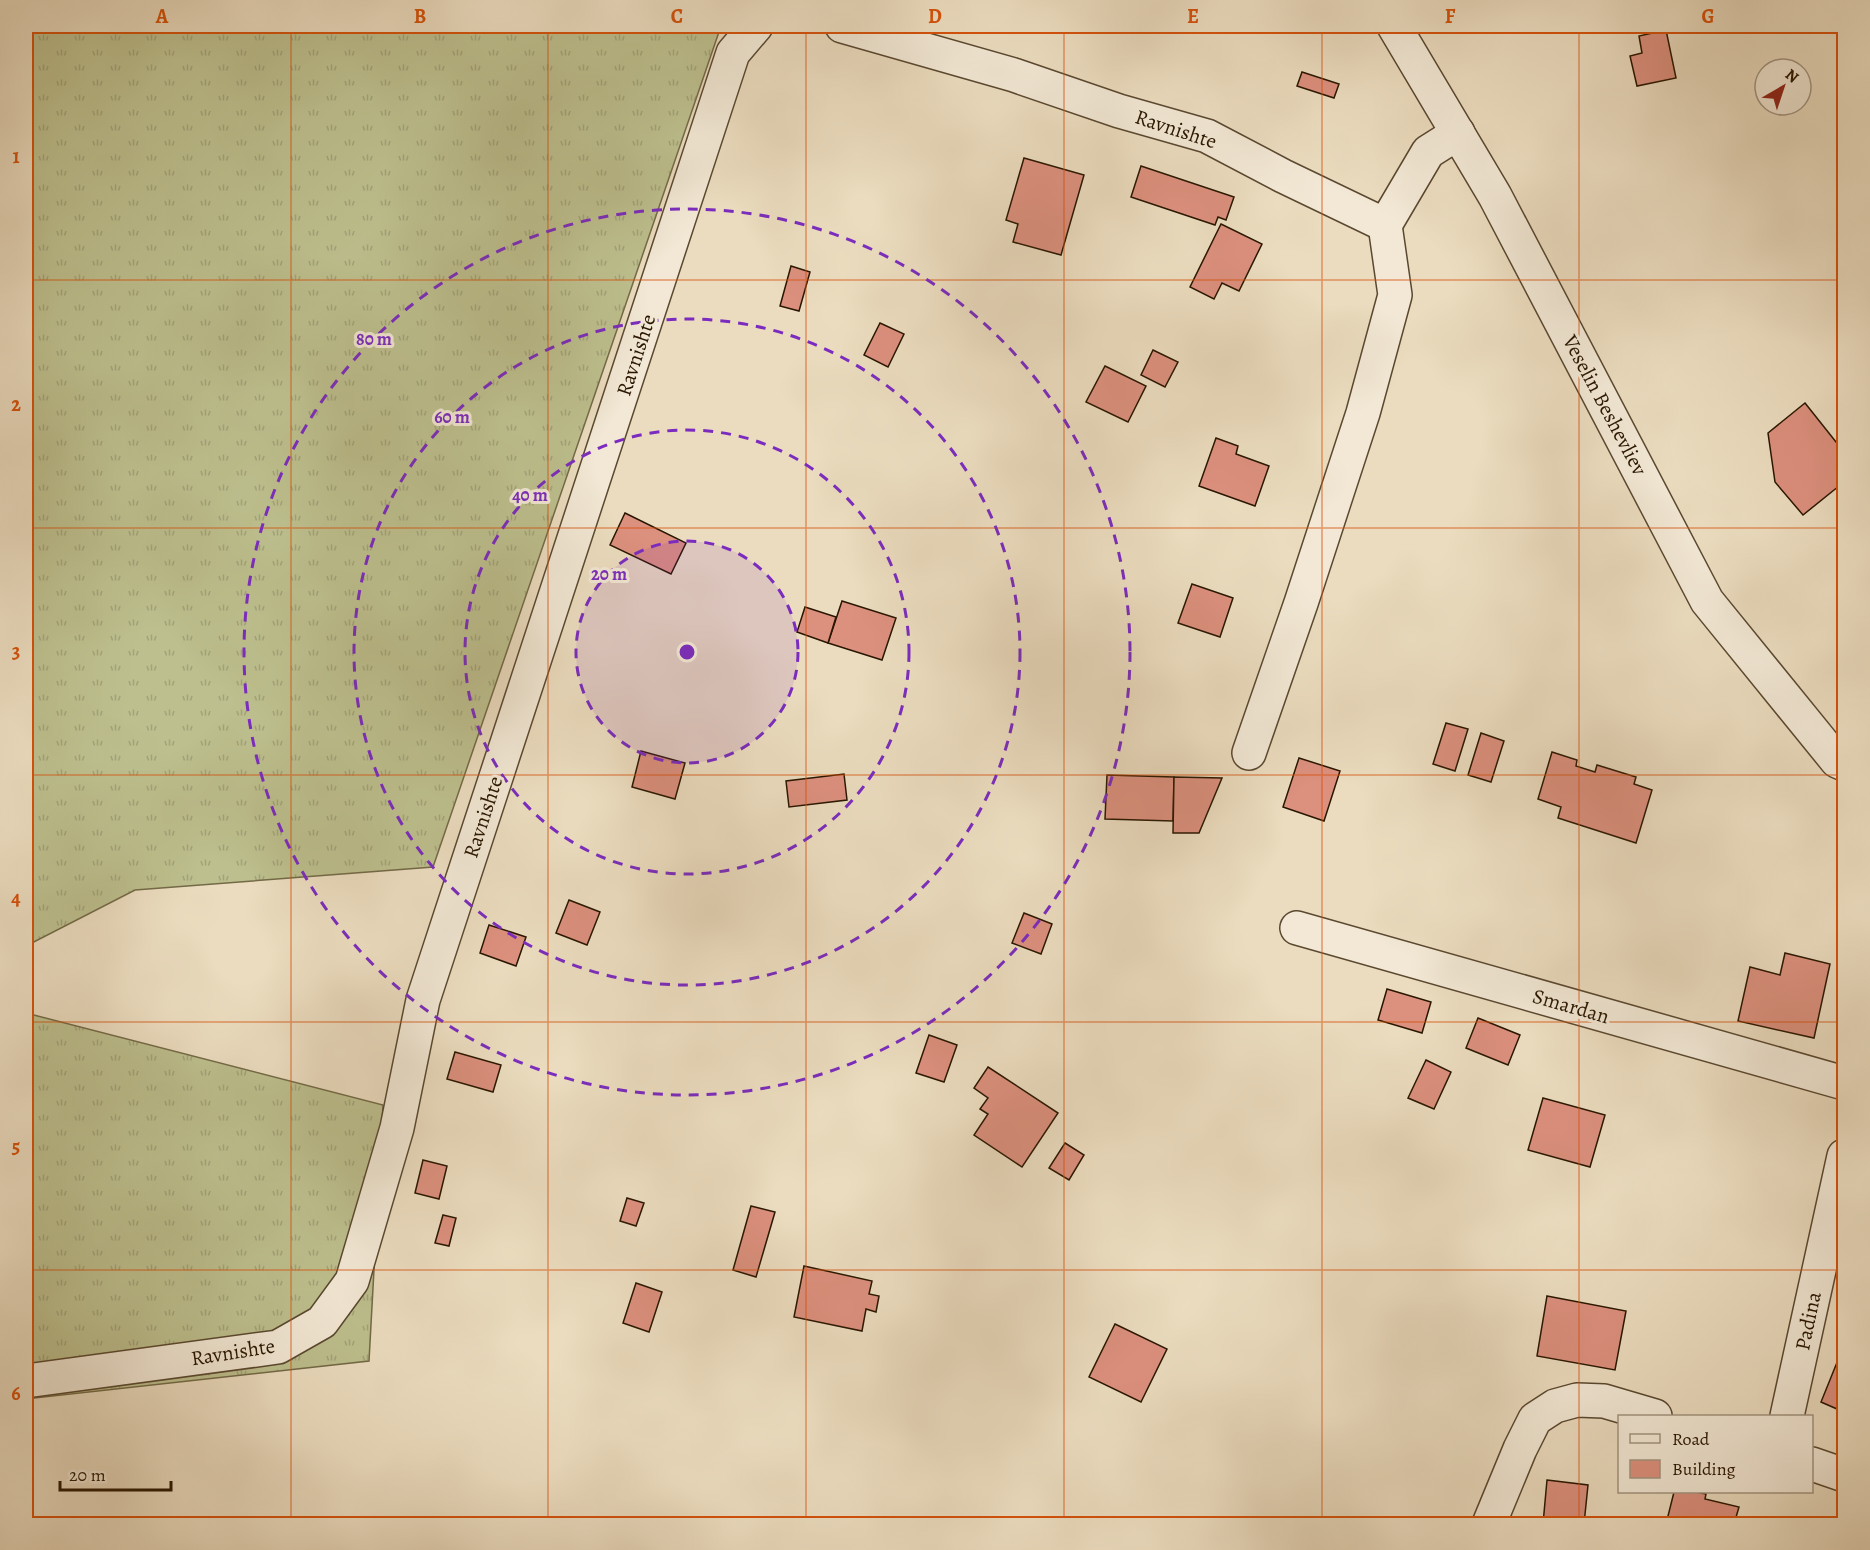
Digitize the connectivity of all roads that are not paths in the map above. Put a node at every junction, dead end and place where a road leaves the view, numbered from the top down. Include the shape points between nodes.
1 (756, 26) edge
2 (842, 26) edge
3 (1394, 26) edge
4 (1458, 133) junction
5 (1385, 225) junction
6 (1249, 753) dead end
7 (1845, 764) edge
8 (1297, 928) dead end
9 (1845, 1083) edge
10 (1845, 1156) edge
11 (26, 1381) edge
12 (1652, 1415) edge
13 (1787, 1415) edge
14 (1813, 1464) edge
15 (1845, 1476) edge
16 (1489, 1524) edge

1 - 11 street, Ravnishte via 733,53 423,1000 398,1128 352,1281 322,1322 278,1347
2 - 5 street, Ravnishte via 1207,136
3 - 4 street, Veselin Beshevliev
4 - 5 street via 1428,152
4 - 7 street, Veselin Beshevliev via 1495,196 1707,601 1838,761
5 - 6 street via 1395,295 1363,413
8 - 9 street, Smardan
10 - 13 street, Padina
12 - 16 street via 1604,1401 1577,1400 1555,1406 1535,1419
14 - 15 street

